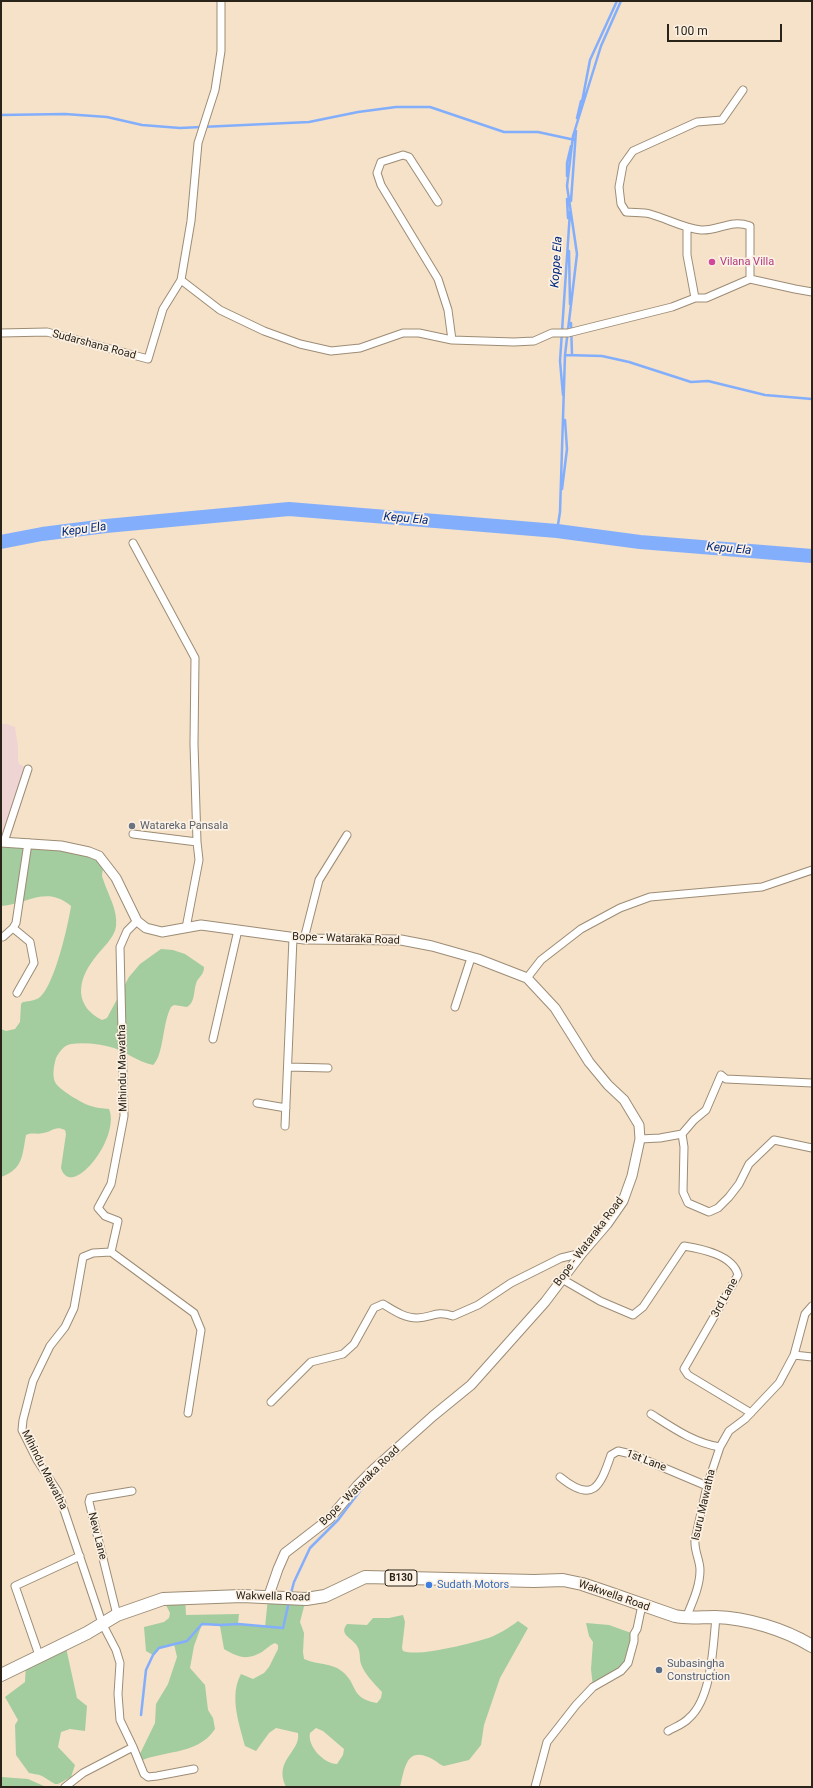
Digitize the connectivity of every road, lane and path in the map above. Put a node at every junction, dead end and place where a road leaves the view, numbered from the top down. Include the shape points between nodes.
1 (220, 1) edge
2 (743, 90) dead end
3 (438, 202) dead end
4 (687, 227) junction
5 (750, 279) junction
6 (181, 280) junction
7 (812, 292) edge
8 (695, 298) junction
9 (1, 333) edge
10 (452, 340) junction
11 (133, 543) dead end
12 (28, 769) dead end
13 (133, 834) dead end
14 (347, 835) dead end
15 (2, 842) edge
16 (197, 842) junction
17 (28, 843) junction
18 (812, 870) edge
19 (137, 921) junction
20 (13, 928) junction
21 (186, 928) junction
22 (238, 930) junction
23 (3, 937) dead end
24 (293, 938) junction
25 (304, 939) junction
26 (471, 958) junction
27 (527, 978) junction
28 (17, 993) dead end
29 (455, 1007) dead end
30 (213, 1039) dead end
31 (288, 1067) junction
32 (328, 1068) dead end
33 (812, 1083) edge
34 (257, 1103) dead end
35 (286, 1108) junction
36 (285, 1126) dead end
37 (682, 1134) junction
38 (640, 1139) junction
39 (812, 1148) edge
40 (111, 1252) junction
41 (582, 1253) junction
42 (562, 1279) junction
43 (812, 1306) edge
44 (794, 1355) junction
45 (812, 1356) edge
46 (271, 1402) dead end
47 (188, 1413) dead end
48 (751, 1413) junction
49 (651, 1414) dead end
50 (720, 1447) junction
51 (560, 1478) dead end
52 (707, 1486) junction
53 (132, 1491) dead end
54 (80, 1556) junction
55 (268, 1598) junction
56 (642, 1605) junction
57 (117, 1615) junction
58 (716, 1617) junction
59 (686, 1618) junction
60 (102, 1623) junction
61 (812, 1646) edge
62 (39, 1655) junction
63 (1, 1675) edge
64 (668, 1731) dead end
65 (133, 1747) junction
66 (194, 1769) dead end
67 (65, 1787) edge
68 (535, 1787) edge

1 - 6 street via 221,51 215,90 198,144 191,221
2 - 4 street via 722,120 697,122 633,151 623,164 619,187 621,204 626,212 650,214
3 - 10 street via 409,157 403,155 381,162 377,173 381,185 438,279 448,310
4 - 5 street via 706,230 739,223 750,226
4 - 8 street via 687,255
5 - 7 street
5 - 8 street via 706,298
6 - 9 street, Sudarshana Road via 163,309 148,359 47,332
6 - 10 street via 220,310 264,331 300,344 331,351 360,348 403,332
8 - 10 street via 672,307 568,333 552,333 534,341
11 - 16 street via 194,658
12 - 15 street
13 - 16 street
14 - 25 street via 319,880
15 - 17 street
16 - 21 street via 199,860
17 - 19 street via 61,846 99,856 116,878
17 - 20 street via 16,923
18 - 27 street via 762,887 650,897 620,908 581,929 541,960
19 - 21 street, Bope - Wataraka Road via 146,928 162,932
19 - 40 street, Mihindu Mawatha via 127,931 120,947 124,1116 111,1184 98,1208 105,1216 118,1221
20 - 23 street
20 - 28 street via 30,942 34,963
21 - 22 street, Bope - Wataraka Road via 201,925
22 - 24 street, Bope - Wataraka Road
22 - 30 street
24 - 25 street, Bope - Wataraka Road
24 - 31 street
25 - 26 street, Bope - Wataraka Road via 400,940 432,946
26 - 27 street, Bope - Wataraka Road
26 - 29 street
27 - 38 street, Bope - Wataraka Road via 556,1008 589,1062 624,1100 639,1125
31 - 32 street
31 - 35 street
33 - 37 street via 726,1079 720,1075 706,1110
34 - 35 street
35 - 36 street
37 - 38 street
37 - 39 street via 683,1192 688,1203 709,1212 718,1208 729,1197 749,1164 774,1140
38 - 41 street, Bope - Wataraka Road via 632,1176 623,1200
40 - 47 street via 194,1313 200,1324 202,1330
40 - 54 street, Mihindu Mawatha via 93,1253 83,1257 71,1314 65,1327 50,1346 33,1381 22,1420 22,1430 37,1460 58,1492
41 - 42 street, Bope - Wataraka Road
41 - 46 street via 561,1258 511,1283 478,1305 453,1316 443,1312 417,1318 398,1314 383,1304 374,1308 354,1344 343,1354 311,1362
42 - 48 street, 3rd Lane via 600,1301 633,1315 643,1307 684,1246 703,1249 722,1258 736,1268 738,1276 684,1369 688,1375
42 - 55 street, Bope - Wataraka Road via 528,1322 471,1385 375,1468 329,1519 285,1553
43 - 44 street, Isuru Mawatha via 805,1314
44 - 45 street
44 - 48 street, Isuru Mawatha via 780,1383
48 - 50 street, Isuru Mawatha via 729,1431
49 - 50 street via 695,1441
50 - 52 street, Isuru Mawatha
51 - 52 street, 1st Lane via 572,1487 587,1491 596,1488 611,1455 618,1451
52 - 59 street, Isuru Mawatha via 695,1540 700,1570 696,1594
53 - 57 street, New Lane via 90,1498 89,1502
54 - 60 street, Mihindu Mawatha
54 - 62 street via 15,1586
55 - 56 main road, Wakwella Road / B130 via 306,1599 325,1596 365,1577 563,1580 589,1586
55 - 57 main road, Wakwella Road / B130 via 236,1596 163,1599
56 - 59 main road, Wakwella Road / B130
56 - 68 street via 628,1663 621,1671 593,1687 547,1742
57 - 60 main road, Wakwella Road / B130
58 - 59 main road, Wakwella Road / B130
58 - 61 main road, Wakwella Road / B130 via 776,1629
58 - 64 street via 711,1665 699,1706 690,1718
60 - 62 main road, Wakwella Road / B130
60 - 65 street, Mihindu Mawatha via 120,1663 120,1720
62 - 63 main road, Wakwella Road / B130
65 - 66 street, Mihindu Mawatha via 144,1774 148,1776
65 - 67 street via 83,1773

